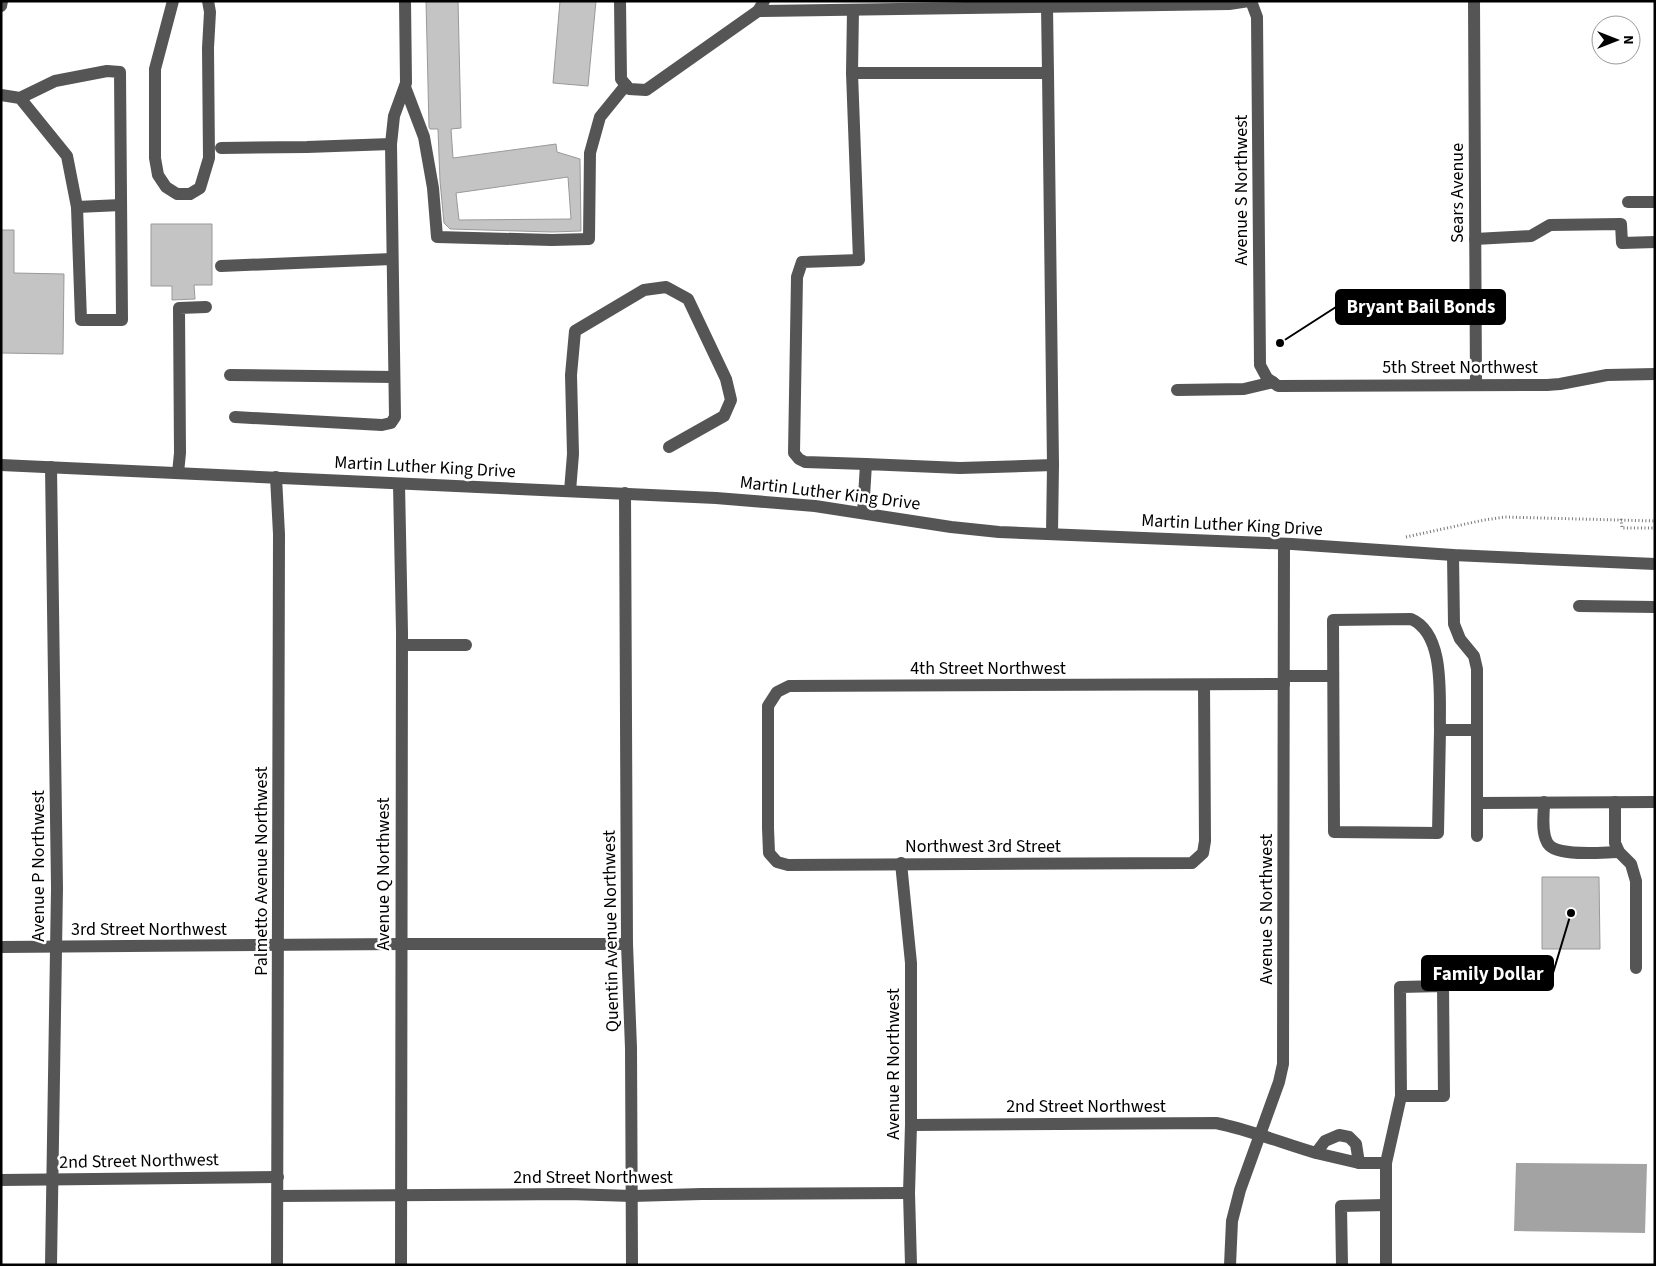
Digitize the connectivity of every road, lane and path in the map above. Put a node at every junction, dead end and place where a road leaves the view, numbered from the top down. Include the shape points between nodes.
1 (2, 1) edge
2 (173, 1) edge
3 (208, 1) edge
4 (406, 1) edge
5 (620, 1) edge
6 (1250, 1) edge
7 (1474, 1) edge
8 (979, 4) edge
9 (1, 6) edge
10 (761, 6) edge
11 (805, 6) edge
12 (850, 7) edge
13 (1047, 7) junction
14 (852, 74) junction
15 (1048, 74) junction
16 (626, 85) junction
17 (405, 87) junction
18 (1, 95) edge
19 (20, 98) junction
20 (391, 144) junction
21 (222, 148) dead end
22 (1628, 202) dead end
23 (1655, 202) edge
24 (121, 205) junction
25 (77, 207) junction
26 (1475, 238) junction
27 (1655, 242) edge
28 (392, 259) junction
29 (221, 266) dead end
30 (206, 307) dead end
31 (1655, 374) edge
32 (230, 375) dead end
33 (394, 377) junction
34 (1270, 380) junction
35 (1476, 385) junction
36 (1177, 390) dead end
37 (234, 417) dead end
38 (669, 447) dead end
39 (866, 464) junction
40 (1, 465) edge
41 (1053, 466) junction
42 (51, 467) junction
43 (178, 473) junction
44 (276, 477) junction
45 (399, 484) junction
46 (570, 491) junction
47 (625, 494) junction
48 (863, 513) junction
49 (1622, 519) junction
50 (1655, 521) edge
51 (1655, 528) edge
52 (1052, 534) junction
53 (1405, 537) dead end
54 (1284, 544) junction
55 (1453, 555) junction
56 (1655, 564) edge
57 (1579, 606) dead end
58 (1655, 608) edge
59 (402, 645) junction
60 (466, 645) dead end
61 (1333, 676) junction
62 (1284, 680) junction
63 (1204, 685) junction
64 (1440, 730) junction
65 (1477, 730) junction
66 (1477, 802) junction
67 (1544, 802) junction
68 (1615, 802) junction
69 (1655, 802) edge
70 (1477, 836) dead end
71 (1619, 852) junction
72 (773, 857) joint
73 (902, 864) junction
74 (400, 944) junction
75 (627, 944) junction
76 (278, 945) junction
77 (1, 947) edge
78 (56, 947) junction
79 (1636, 968) dead end
80 (1401, 1096) junction
81 (911, 1125) junction
82 (1260, 1136) junction
83 (1316, 1153) junction
84 (1359, 1163) junction
85 (1386, 1163) junction
86 (278, 1177) junction
87 (1, 1180) edge
88 (52, 1180) junction
89 (909, 1193) junction
90 (402, 1195) junction
91 (278, 1196) junction
92 (632, 1196) junction
93 (1386, 1205) junction
94 (52, 1265) edge
95 (278, 1265) edge
96 (401, 1265) edge
97 (632, 1265) edge
98 (912, 1265) edge
99 (1230, 1265) edge
100 (1342, 1265) edge
101 (1386, 1265) edge

1 - 9 street
2 - 3 street via 155,69 155,158 158,175 166,187 177,194 190,194 200,188 210,158
4 - 17 street
5 - 16 street via 621,80
6 - 13 street
6 - 34 street, Avenue S Northwest via 1257,17 1260,365
7 - 26 street, Sears Avenue
8 - 12 street
8 - 13 street
10 - 11 street
10 - 16 street via 646,90
11 - 12 street
12 - 14 street
13 - 15 street
14 - 15 street
14 - 39 street via 859,260 802,262 797,276 794,453 806,462
15 - 41 street
16 - 17 street via 600,117 590,153 589,238 552,240 437,237 424,137
17 - 20 street via 394,116
18 - 19 street
19 - 24 street via 55,81 107,71 120,72
19 - 25 street via 67,156
20 - 21 street
20 - 28 street
22 - 23 street
24 - 25 street
24 - 25 street via 122,320 81,320
26 - 27 street via 1531,236 1550,225 1621,224 1622,243
26 - 35 street, Sears Avenue
28 - 29 street
28 - 33 street
30 - 43 street via 179,308
31 - 35 street, 5th Street Northwest via 1607,375 1560,384
32 - 33 street
33 - 37 street via 395,417 382,425
34 - 35 street, 5th Street Northwest via 1278,386
34 - 36 street via 1244,389
38 - 46 street via 724,416 731,400 726,379 688,300 666,287 644,290 574,331
39 - 41 street via 960,468
39 - 48 street
40 - 42 street, Martin Luther King Drive
41 - 52 street
42 - 43 street, Martin Luther King Drive
42 - 78 street, Avenue P Northwest
43 - 44 street, Martin Luther King Drive
44 - 45 street, Martin Luther King Drive
44 - 76 street, Palmetto Avenue Northwest via 279,534
45 - 46 street, Martin Luther King Drive
45 - 59 street, Avenue Q Northwest
46 - 47 street, Martin Luther King Drive
47 - 48 street, Martin Luther King Drive via 778,502
47 - 75 street, Quentin Avenue Northwest
48 - 52 street, Martin Luther King Drive via 951,527
49 - 50 path
49 - 51 path via 1622,528
49 - 53 path via 1505,517
52 - 54 street, Martin Luther King Drive
54 - 55 street, Martin Luther King Drive
54 - 62 street, Avenue S Northwest
55 - 56 street, Martin Luther King Drive
55 - 65 street via 1454,624 1460,639 1474,656 1477,669
57 - 58 street
59 - 60 street
59 - 74 street, Avenue Q Northwest
61 - 62 street, 4th Street Northwest
61 - 64 street via 1333,620 1411,619 1418,622 1427,633 1439,667
61 - 64 street via 1334,832 1438,833
62 - 63 street, 4th Street Northwest
62 - 82 street, Avenue S Northwest via 1283,1064
63 - 72 street, 4th Street Northwest via 789,686 777,692 768,706 768,828 769,853
63 - 73 street, Northwest 3rd Street via 1205,842 1203,854 1192,863
64 - 65 street
65 - 66 street
66 - 67 street
66 - 70 street
67 - 68 street
67 - 71 street via 1544,836 1555,850
68 - 69 street
68 - 71 street
71 - 79 street via 1631,864 1636,881
72 - 73 street, Northwest 3rd Street via 777,862 788,865
73 - 81 street, Avenue R Northwest via 911,963
74 - 75 street, 3rd Street Northwest
74 - 76 street, 3rd Street Northwest
74 - 90 street, Avenue Q Northwest
75 - 92 street, Quentin Avenue Northwest
76 - 78 street, 3rd Street Northwest
76 - 86 street, Palmetto Avenue Northwest
77 - 78 street, 3rd Street Northwest
78 - 88 street, Avenue P Northwest
80 - 80 street via 1400,987 1443,986 1444,1096
80 - 85 street
81 - 82 street, 2nd Street Northwest via 1216,1123
81 - 89 street, Avenue R Northwest
82 - 83 street, 2nd Street Northwest
82 - 99 street, Avenue S Northwest via 1232,1221
83 - 84 street, 2nd Street Northwest
83 - 84 street via 1325,1141 1339,1135 1349,1137 1356,1144
84 - 85 street, 2nd Street Northwest
85 - 93 street
86 - 88 street, 2nd Street Northwest
86 - 91 street, Palmetto Avenue Northwest
87 - 88 street, 2nd Street Northwest
88 - 94 street, Avenue P Northwest
89 - 92 street, 2nd Street Northwest
89 - 98 street, Avenue R Northwest
90 - 91 street, 2nd Street Northwest
90 - 92 street, 2nd Street Northwest
90 - 96 street, Avenue Q Northwest
91 - 95 street, Palmetto Avenue Northwest
92 - 97 street, Quentin Avenue Northwest
93 - 100 street via 1342,1206
93 - 101 street

